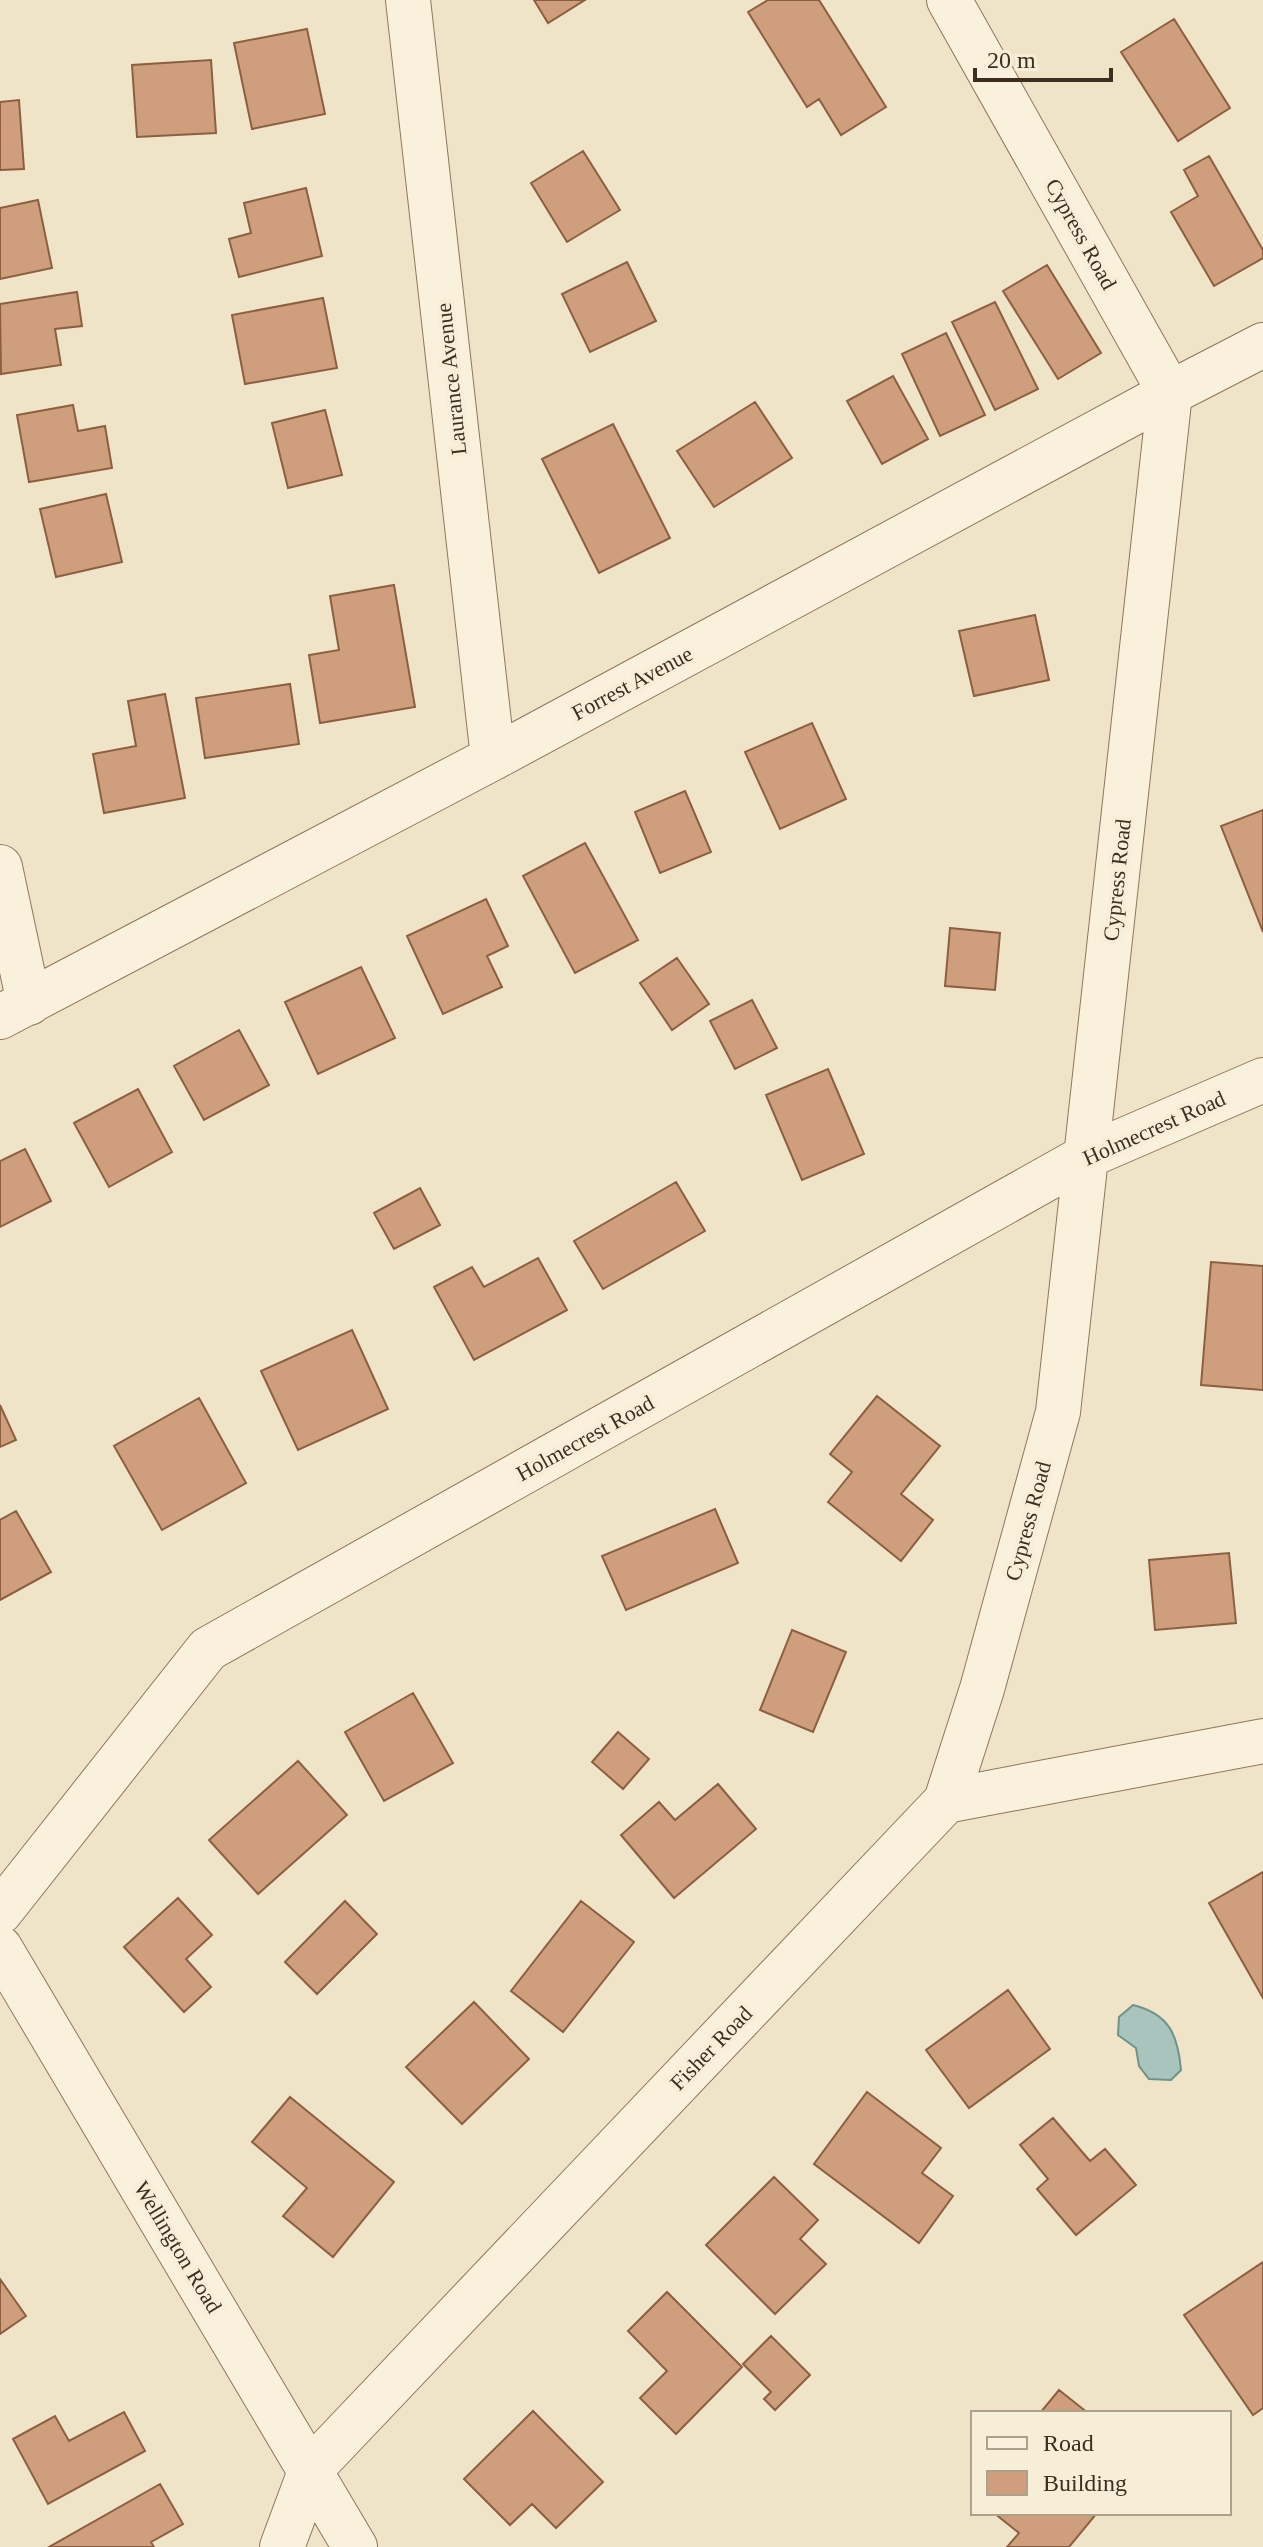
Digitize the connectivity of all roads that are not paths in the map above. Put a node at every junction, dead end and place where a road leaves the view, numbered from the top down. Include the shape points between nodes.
1 (408, 0) edge
2 (949, 0) edge
3 (1263, 345) edge
4 (1170, 393) junction
5 (493, 758) junction
6 (0, 867) edge
7 (14, 1010) edge
8 (1263, 1080) edge
9 (1087, 1156) junction
10 (1263, 1741) edge
11 (946, 1801) junction
12 (0, 1912) edge
13 (0, 1948) edge
14 (311, 2469) junction
15 (282, 2547) edge
16 (355, 2547) edge

1 - 5 street, Laurance Avenue
2 - 4 street, Cypress Road
3 - 4 street, Forrest Avenue
4 - 5 street, Forrest Avenue
4 - 9 street, Cypress Road
5 - 7 street, Forrest Avenue
6 - 7 street
8 - 9 street, Holmecrest Road
9 - 11 street, Cypress Road via 1058,1412
9 - 12 street, Holmecrest Road via 208,1649
10 - 11 street
11 - 14 street, Fisher Road
13 - 14 street, Wellington Road
14 - 15 street, Fisher Road
14 - 16 street, Wellington Road

